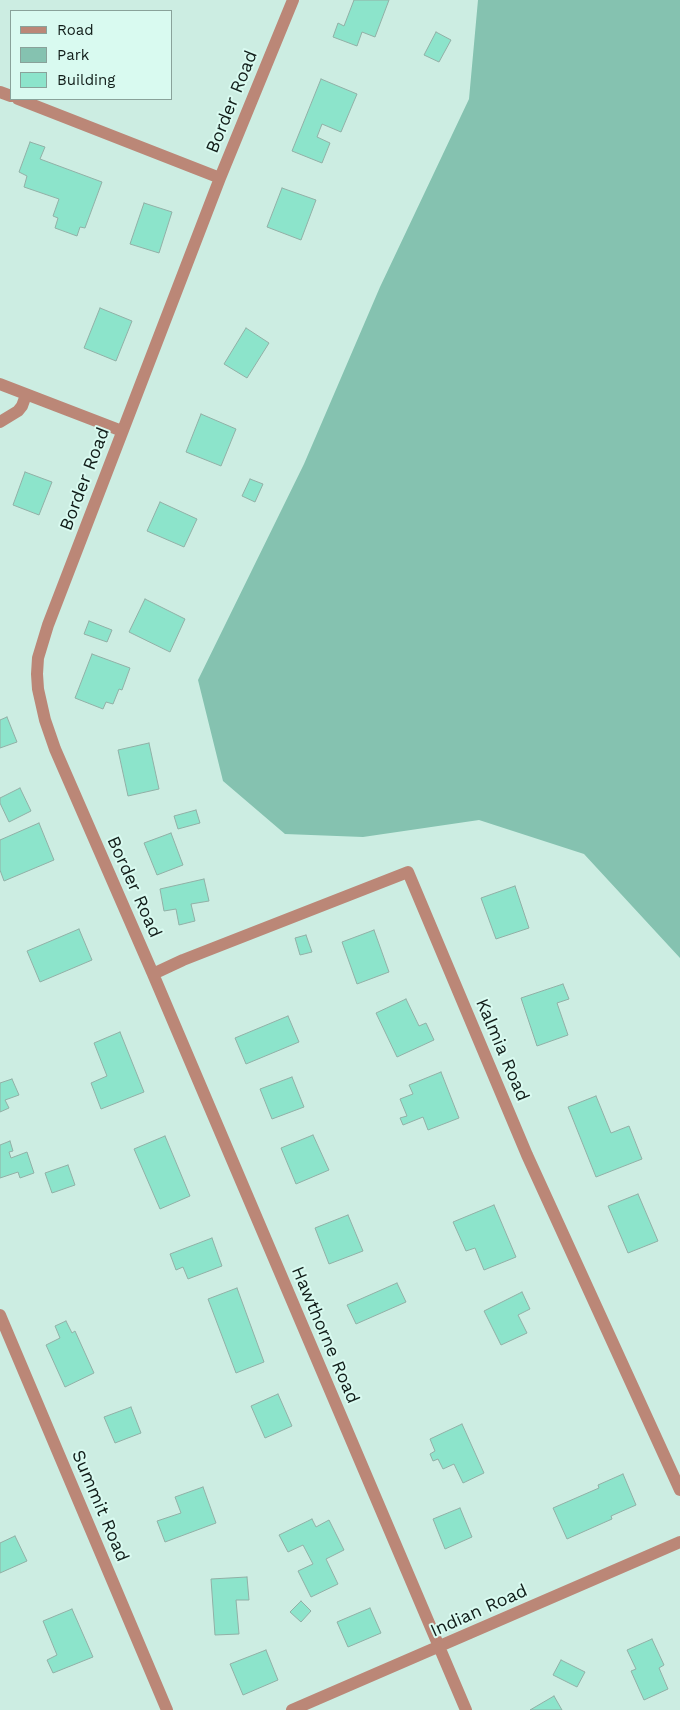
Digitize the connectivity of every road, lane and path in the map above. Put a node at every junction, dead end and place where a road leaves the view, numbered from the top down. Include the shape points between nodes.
1 (293, 0) edge
2 (21, 100) edge
3 (220, 178) junction
4 (0, 384) edge
5 (26, 395) junction
6 (0, 422) edge
7 (122, 431) junction
8 (153, 974) junction
9 (0, 1315) edge
10 (680, 1490) edge
11 (680, 1542) edge
12 (438, 1648) junction
13 (167, 1710) edge
14 (292, 1710) edge
15 (466, 1710) edge

1 - 3 street, Border Road
2 - 3 street
3 - 7 street, Border Road
4 - 5 street
5 - 6 street via 18,411
5 - 7 street
7 - 8 street, Border Road via 48,625 38,658 37,674 49,734
8 - 10 street, Kalmia Road via 408,872 527,1155
8 - 12 street, Hawthorne Road
9 - 13 street, Summit Road
11 - 12 street, Indian Road
12 - 14 street, Indian Road
12 - 15 street, Hawthorne Road

